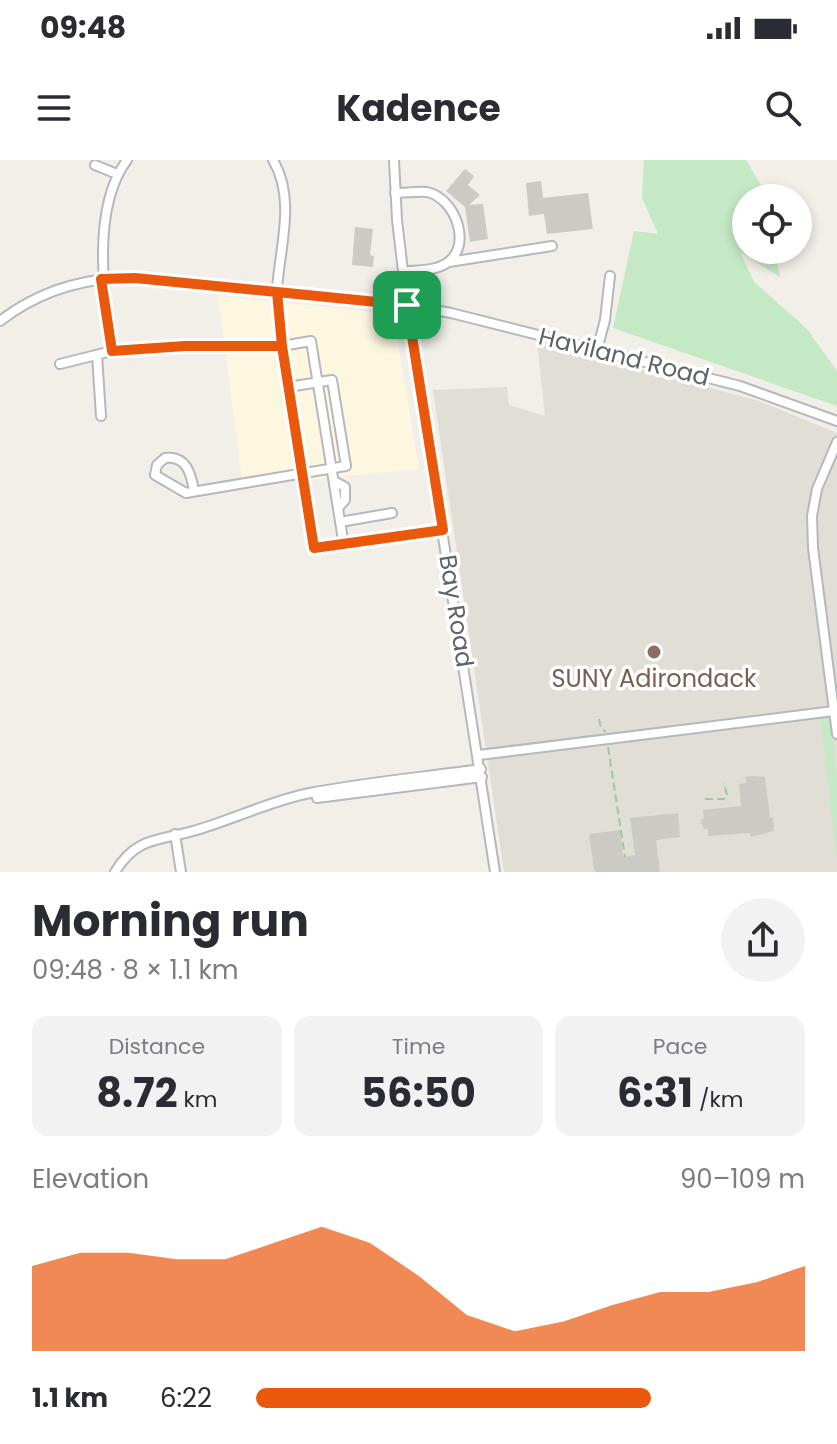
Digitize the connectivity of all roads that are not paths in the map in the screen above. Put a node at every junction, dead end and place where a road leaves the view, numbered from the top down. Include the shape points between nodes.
1 (127, 160) edge
2 (273, 160) edge
3 (394, 160) edge
4 (94, 165) edge
5 (117, 174) junction
6 (395, 193) junction
7 (518, 240) dead end
8 (552, 246) dead end
9 (520, 251) junction
10 (449, 262) junction
11 (403, 272) junction
12 (610, 276) dead end
13 (101, 279) junction
14 (277, 292) junction
15 (407, 305) junction
16 (0, 321) edge
17 (282, 346) junction
18 (597, 350) junction
19 (112, 351) junction
20 (97, 355) junction
21 (60, 364) dead end
22 (317, 382) junction
23 (288, 387) junction
24 (101, 416) dead end
25 (837, 421) edge
26 (837, 442) edge
27 (331, 469) junction
28 (301, 473) junction
29 (194, 491) junction
30 (392, 513) dead end
31 (340, 522) junction
32 (443, 530) junction
33 (344, 546) junction
34 (834, 711) junction
35 (837, 734) edge
36 (479, 755) junction
37 (481, 773) junction
38 (175, 834) junction
39 (115, 872) edge
40 (181, 872) edge
41 (495, 872) edge

1 - 5 street
2 - 14 street via 285,189
3 - 6 street, Bay Road
4 - 5 street
5 - 13 street via 110,192
6 - 10 street via 428,192 451,208 458,238
6 - 11 street, Bay Road
7 - 9 street
8 - 9 street
9 - 10 street
10 - 11 street
11 - 15 street, Bay Road
12 - 18 street
13 - 14 street, Haviland Road
13 - 16 street, Haviland Road via 43,294
13 - 19 street
14 - 15 street, Haviland Road
14 - 17 street
15 - 18 street, Haviland Road
15 - 32 street, Bay Road
17 - 19 street
17 - 22 street via 311,341
17 - 23 street
18 - 25 street, Haviland Road via 740,386
19 - 20 street
20 - 21 street
20 - 24 street
22 - 23 street
22 - 27 street
22 - 27 street via 332,380 335,394 346,466
23 - 28 street
26 - 34 street via 812,516
27 - 28 street
27 - 31 street via 334,481 345,487
28 - 29 street
28 - 33 street via 314,548
29 - 29 street via 186,493 155,475 161,460 182,461
30 - 31 street
31 - 33 street
32 - 33 street
32 - 36 street, Bay Road
34 - 35 street
34 - 36 street
36 - 37 street, Bay Road
37 - 38 street via 296,797
37 - 41 street, Bay Road
38 - 39 street via 134,848
38 - 40 street

